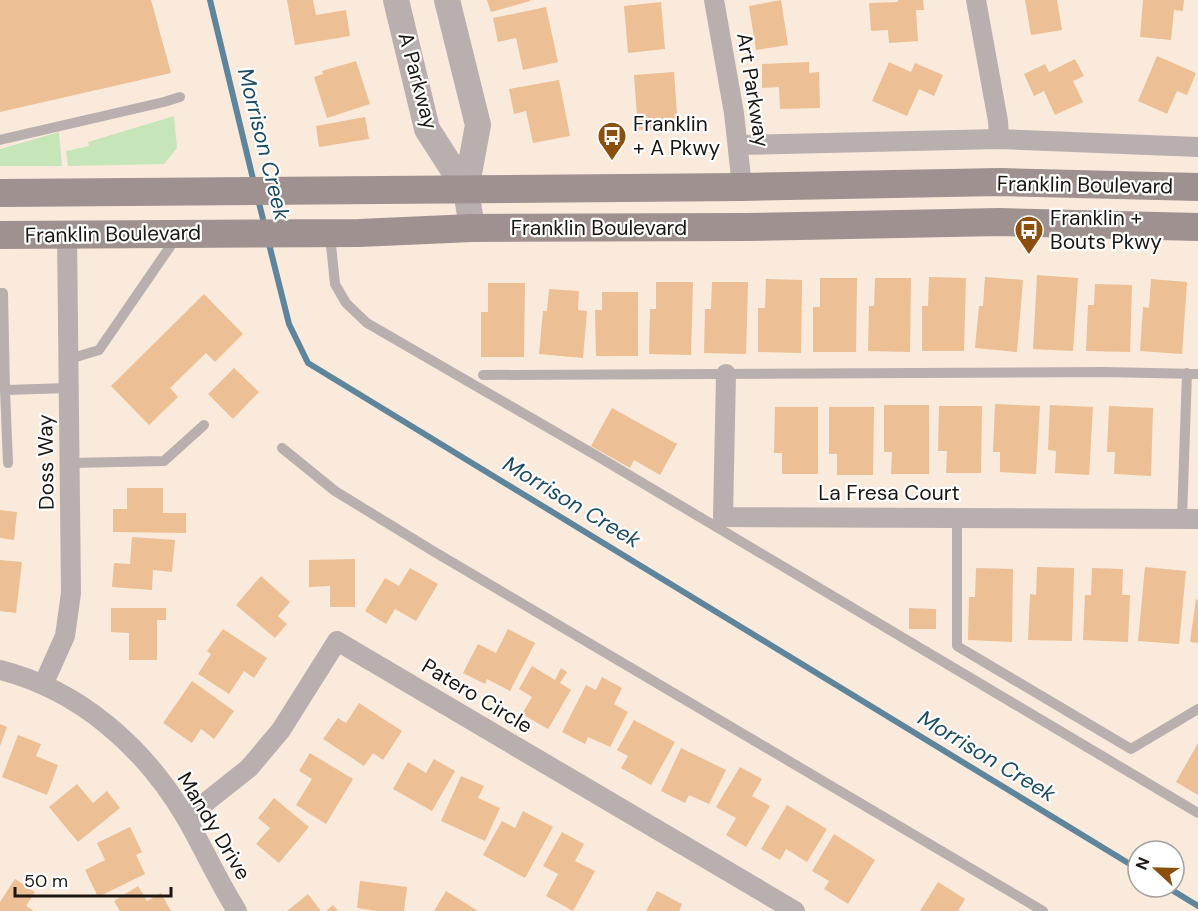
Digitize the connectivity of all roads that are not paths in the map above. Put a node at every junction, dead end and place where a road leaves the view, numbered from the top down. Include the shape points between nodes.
1 (396, 0) edge
2 (447, 0) edge
3 (714, 0) edge
4 (976, 0) edge
5 (180, 97) dead end
6 (999, 139) junction
7 (0, 140) edge
8 (738, 145) junction
9 (1198, 147) edge
10 (1198, 187) edge
11 (742, 188) junction
12 (465, 190) junction
13 (0, 193) edge
14 (1198, 227) edge
15 (472, 228) junction
16 (179, 233) junction
17 (329, 233) junction
18 (67, 234) junction
19 (0, 235) edge
20 (0, 293) edge
21 (69, 359) junction
22 (726, 374) junction
23 (1193, 374) edge
24 (483, 375) dead end
25 (69, 388) junction
26 (5, 390) junction
27 (204, 425) dead end
28 (282, 448) dead end
29 (8, 463) dead end
30 (70, 463) junction
31 (957, 517) junction
32 (1190, 518) edge
33 (0, 670) edge
34 (43, 685) junction
35 (1198, 709) edge
36 (1198, 813) edge
37 (186, 818) junction
38 (237, 911) edge
39 (795, 911) edge
40 (1043, 911) edge

1 - 12 street, A Parkway via 427,129
2 - 12 street, A Parkway via 478,125
3 - 8 street, Art Parkway
4 - 6 street
5 - 7 lane
6 - 8 street
6 - 9 street
8 - 11 street, Art Parkway
10 - 11 main road, Franklin Boulevard via 1000,182
11 - 12 main road, Franklin Boulevard
12 - 13 main road, Franklin Boulevard
12 - 15 street, A Parkway
14 - 15 main road, Franklin Boulevard via 1000,222
15 - 17 main road, Franklin Boulevard
16 - 17 main road, Franklin Boulevard
16 - 18 main road, Franklin Boulevard
16 - 21 lane via 99,350
17 - 36 lane via 335,284 346,303 367,323
18 - 19 main road, Franklin Boulevard
18 - 21 street, Doss Way
20 - 26 lane
21 - 25 street, Doss Way
22 - 23 lane
22 - 24 lane
22 - 31 street, La Fresa Court via 723,517
23 - 32 lane
25 - 26 lane
25 - 30 street, Doss Way
26 - 29 lane
27 - 30 lane via 164,460
28 - 40 lane via 335,490 433,551
30 - 34 street, Doss Way via 70,593 65,636
31 - 32 street, La Fresa Court
31 - 35 lane via 957,646 1131,749
33 - 34 street, Mandy Drive
34 - 37 street, Mandy Drive via 72,700 119,735 149,766
37 - 38 street, Mandy Drive
37 - 39 street, Patero Circle via 256,761 281,730 337,641

